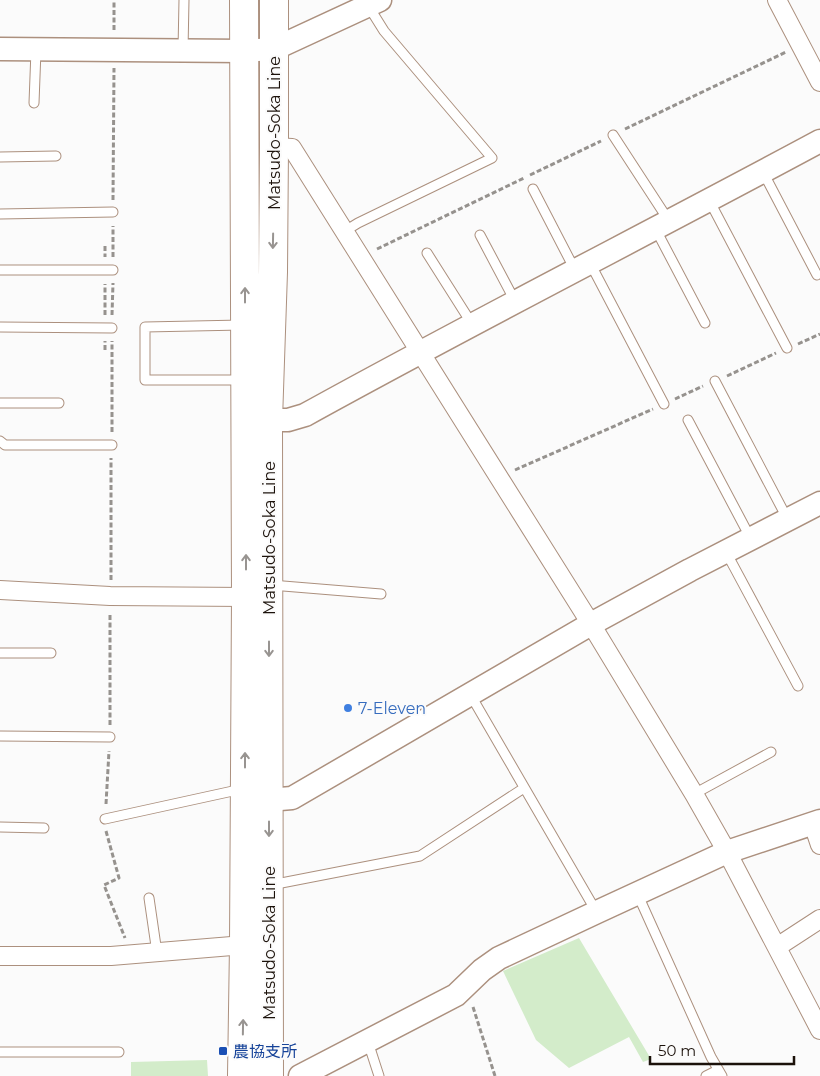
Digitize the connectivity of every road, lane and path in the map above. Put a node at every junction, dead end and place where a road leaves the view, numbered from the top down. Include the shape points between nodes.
1 (114, 0) edge
2 (184, 0) edge
3 (244, 0) edge
4 (274, 0) edge
5 (776, 0) edge
6 (374, 3) edge
7 (274, 49) junction
8 (791, 49) dead end
9 (0, 50) edge
10 (36, 50) junction
11 (114, 50) junction
12 (184, 50) junction
13 (244, 51) junction
14 (820, 82) edge
15 (34, 103) dead end
16 (613, 135) junction
17 (820, 141) edge
18 (274, 148) junction
19 (56, 156) dead end
20 (0, 157) edge
21 (763, 172) junction
22 (533, 189) dead end
23 (709, 200) junction
24 (113, 212) junction
25 (0, 214) edge
26 (662, 225) junction
27 (345, 231) junction
28 (480, 235) dead end
29 (105, 246) dead end
30 (427, 253) dead end
31 (361, 256) junction
32 (583, 267) junction
33 (0, 270) edge
34 (109, 270) junction
35 (817, 276) dead end
36 (515, 302) junction
37 (705, 323) dead end
38 (472, 324) junction
39 (245, 325) junction
40 (0, 327) edge
41 (109, 328) junction
42 (787, 348) dead end
43 (105, 350) dead end
44 (421, 351) junction
45 (246, 380) junction
46 (715, 381) dead end
47 (0, 403) edge
48 (59, 403) dead end
49 (664, 404) dead end
50 (268, 420) junction
51 (688, 420) dead end
52 (0, 441) edge
53 (112, 445) junction
54 (820, 503) edge
55 (788, 520) junction
56 (751, 539) junction
57 (726, 551) junction
58 (0, 590) edge
59 (257, 591) junction
60 (381, 594) dead end
61 (110, 596) junction
62 (591, 624) junction
63 (0, 653) edge
64 (51, 653) dead end
65 (798, 686) dead end
66 (470, 694) junction
67 (0, 736) edge
68 (110, 736) junction
69 (771, 752) dead end
70 (524, 788) junction
71 (257, 794) junction
72 (694, 794) junction
73 (105, 819) junction
74 (816, 822) edge
75 (0, 827) edge
76 (44, 828) dead end
77 (820, 845) edge
78 (727, 852) junction
79 (269, 885) junction
80 (637, 893) junction
81 (149, 898) dead end
82 (597, 912) junction
83 (820, 919) edge
84 (244, 946) junction
85 (777, 947) junction
86 (157, 953) junction
87 (132, 955) junction
88 (0, 956) edge
89 (472, 1003) dead end
90 (820, 1030) edge
91 (368, 1042) junction
92 (0, 1052) edge
93 (119, 1052) dead end
94 (720, 1073) edge
95 (242, 1076) edge
96 (269, 1076) edge
97 (300, 1076) edge
98 (379, 1076) edge
99 (495, 1076) edge
100 (706, 1076) edge

1 - 11 path
2 - 12 lane
3 - 13 main road, Matsudo-Soka Line
4 - 7 main road, Matsudo-Soka Line
5 - 14 street
6 - 7 street
6 - 27 lane via 384,31 492,158
7 - 13 street
7 - 18 main road, Matsudo-Soka Line
8 - 16 path
9 - 10 street
10 - 11 street
10 - 15 lane
11 - 12 street
11 - 24 path
12 - 13 street
39 -> 13 main road, Matsudo-Soka Line
16 - 26 lane
16 - 31 path
17 - 21 street
18 - 27 street via 292,148
18 -> 50 main road, Matsudo-Soka Line
19 - 20 lane
21 - 23 street
21 - 35 lane
22 - 32 lane
23 - 26 street
23 - 42 lane
24 - 25 lane
24 - 34 path
26 - 32 street
26 - 37 lane
27 - 31 street
28 - 36 lane
29 - 34 path
30 - 38 lane
31 - 44 street
32 - 36 street
32 - 49 lane
33 - 34 lane
34 - 41 path
34 - 41 path
36 - 38 street
38 - 44 street
39 - 45 main road, Matsudo-Soka Line
39 - 45 lane via 145,327 145,380
40 - 41 lane
41 - 43 path
41 - 53 path
44 - 50 street via 304,415 288,420
44 - 62 street
59 -> 45 main road, Matsudo-Soka Line
46 - 55 lane
47 - 48 lane
50 - 59 main road, Matsudo-Soka Line
51 - 56 lane
52 - 53 lane via 5,445
53 - 61 path
54 - 55 street
55 - 56 street
56 - 57 street
57 - 62 street
57 - 65 lane
58 - 61 street
59 - 60 lane
59 - 61 street
59 - 71 main road, Matsudo-Soka Line
61 - 68 path
62 - 66 street
62 - 72 street
63 - 64 lane
66 - 70 lane
66 - 71 street via 292,798
67 - 68 lane
68 - 73 path
69 - 72 lane
70 - 79 lane via 420,856
70 - 82 lane
71 - 73 lane
71 -> 79 main road, Matsudo-Soka Line
71 - 84 main road, Matsudo-Soka Line
72 - 78 street
73 - 87 path via 119,878 104,885
74 - 77 street
74 - 78 street
75 - 76 lane
78 - 80 street
78 - 85 street
79 - 96 main road, Matsudo-Soka Line
80 - 82 street
80 - 94 lane
81 - 86 lane
82 - 91 street via 499,958 456,995
83 - 85 street
84 - 86 street
95 -> 84 main road, Matsudo-Soka Line
85 - 90 street
86 - 87 street
87 - 88 street
89 - 99 path
91 - 97 street
91 - 98 lane
92 - 93 lane
94 - 100 lane

